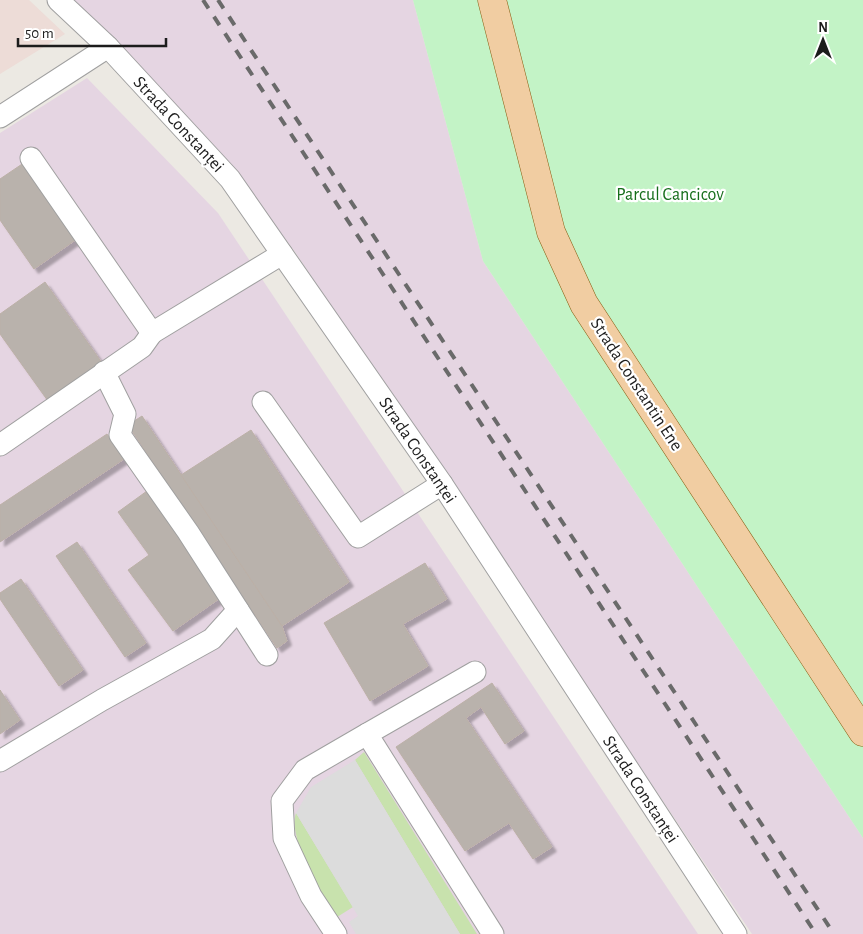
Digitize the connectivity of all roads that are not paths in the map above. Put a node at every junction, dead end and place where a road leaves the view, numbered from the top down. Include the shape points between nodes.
1 (58, 0) edge
2 (492, 0) edge
3 (108, 47) junction
4 (0, 117) edge
5 (31, 158) dead end
6 (282, 254) junction
7 (152, 333) junction
8 (104, 372) junction
9 (263, 402) dead end
10 (0, 445) edge
11 (442, 484) junction
12 (238, 610) junction
13 (267, 655) dead end
14 (475, 672) dead end
15 (863, 732) edge
16 (366, 734) junction
17 (0, 761) edge
18 (336, 934) edge
19 (493, 934) edge
20 (736, 934) edge

1 - 3 street, Strada Constanței
2 - 15 main road, Strada Constantin Ene via 551,232 584,304
3 - 4 street
3 - 6 street, Strada Constanței via 230,179
5 - 7 street
6 - 7 street
6 - 11 street, Strada Constanței
7 - 8 street via 142,347
8 - 10 street
8 - 12 street via 125,414 120,434
9 - 11 street via 358,537
11 - 20 street, Strada Constanței
12 - 13 street
12 - 17 street via 212,639
14 - 16 street
16 - 18 street via 305,770 282,801 284,838 311,896
16 - 19 street

